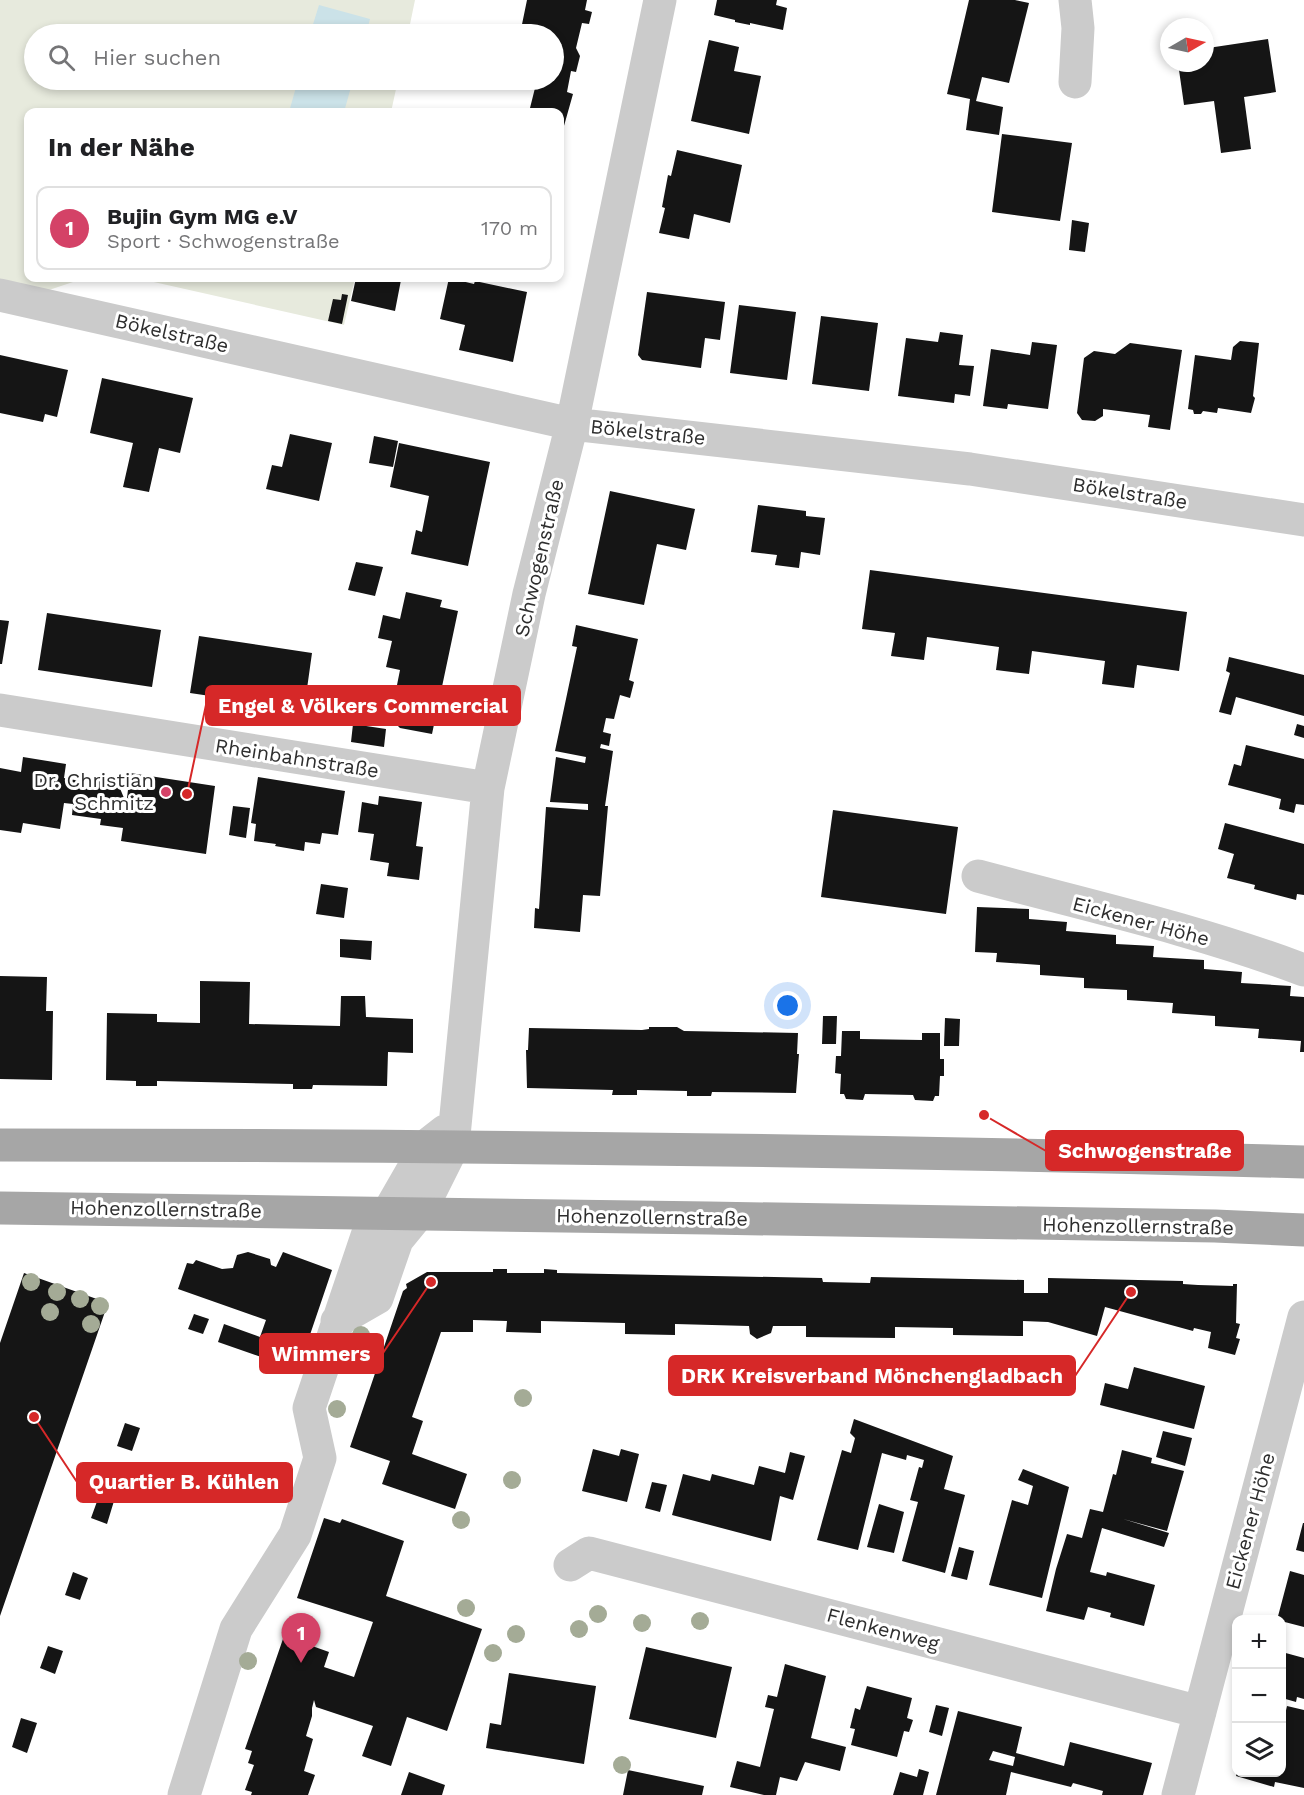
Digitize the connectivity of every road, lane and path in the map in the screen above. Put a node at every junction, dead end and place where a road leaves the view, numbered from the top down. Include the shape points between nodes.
1 (660, 0) edge
2 (1075, 0) edge
3 (1075, 82) dead end
4 (0, 295) edge
5 (572, 424) junction
6 (1304, 520) edge
7 (0, 710) edge
8 (488, 788) junction
9 (978, 876) dead end
10 (1304, 969) edge
11 (445, 1138) junction
12 (0, 1145) edge
13 (1304, 1162) edge
14 (0, 1208) edge
15 (404, 1212) junction
16 (1304, 1230) edge
17 (1304, 1317) edge
18 (570, 1565) dead end
19 (1200, 1712) junction
20 (184, 1795) edge
21 (1178, 1795) edge

1 - 5 street, Schwogenstraße
2 - 3 street
4 - 5 street, Bökelstraße
5 - 6 street, Bökelstraße via 969,469
5 - 8 street, Schwogenstraße via 529,594
7 - 8 street, Rheinbahnstraße
8 - 11 street, Schwogenstraße
9 - 10 street, Eickener Höhe
11 - 12 main road
11 - 13 main road
11 - 15 street, Schwogenstraße
14 - 15 main road, Hohenzollernstraße
15 - 16 main road, Hohenzollernstraße
15 - 20 street, Schwogenstraße via 369,1230 309,1408 320,1458 305,1506 295,1535 236,1629
17 - 19 street, Eickener Höhe
18 - 19 street, Flenkenweg via 589,1552
19 - 21 street, Eickener Höhe

